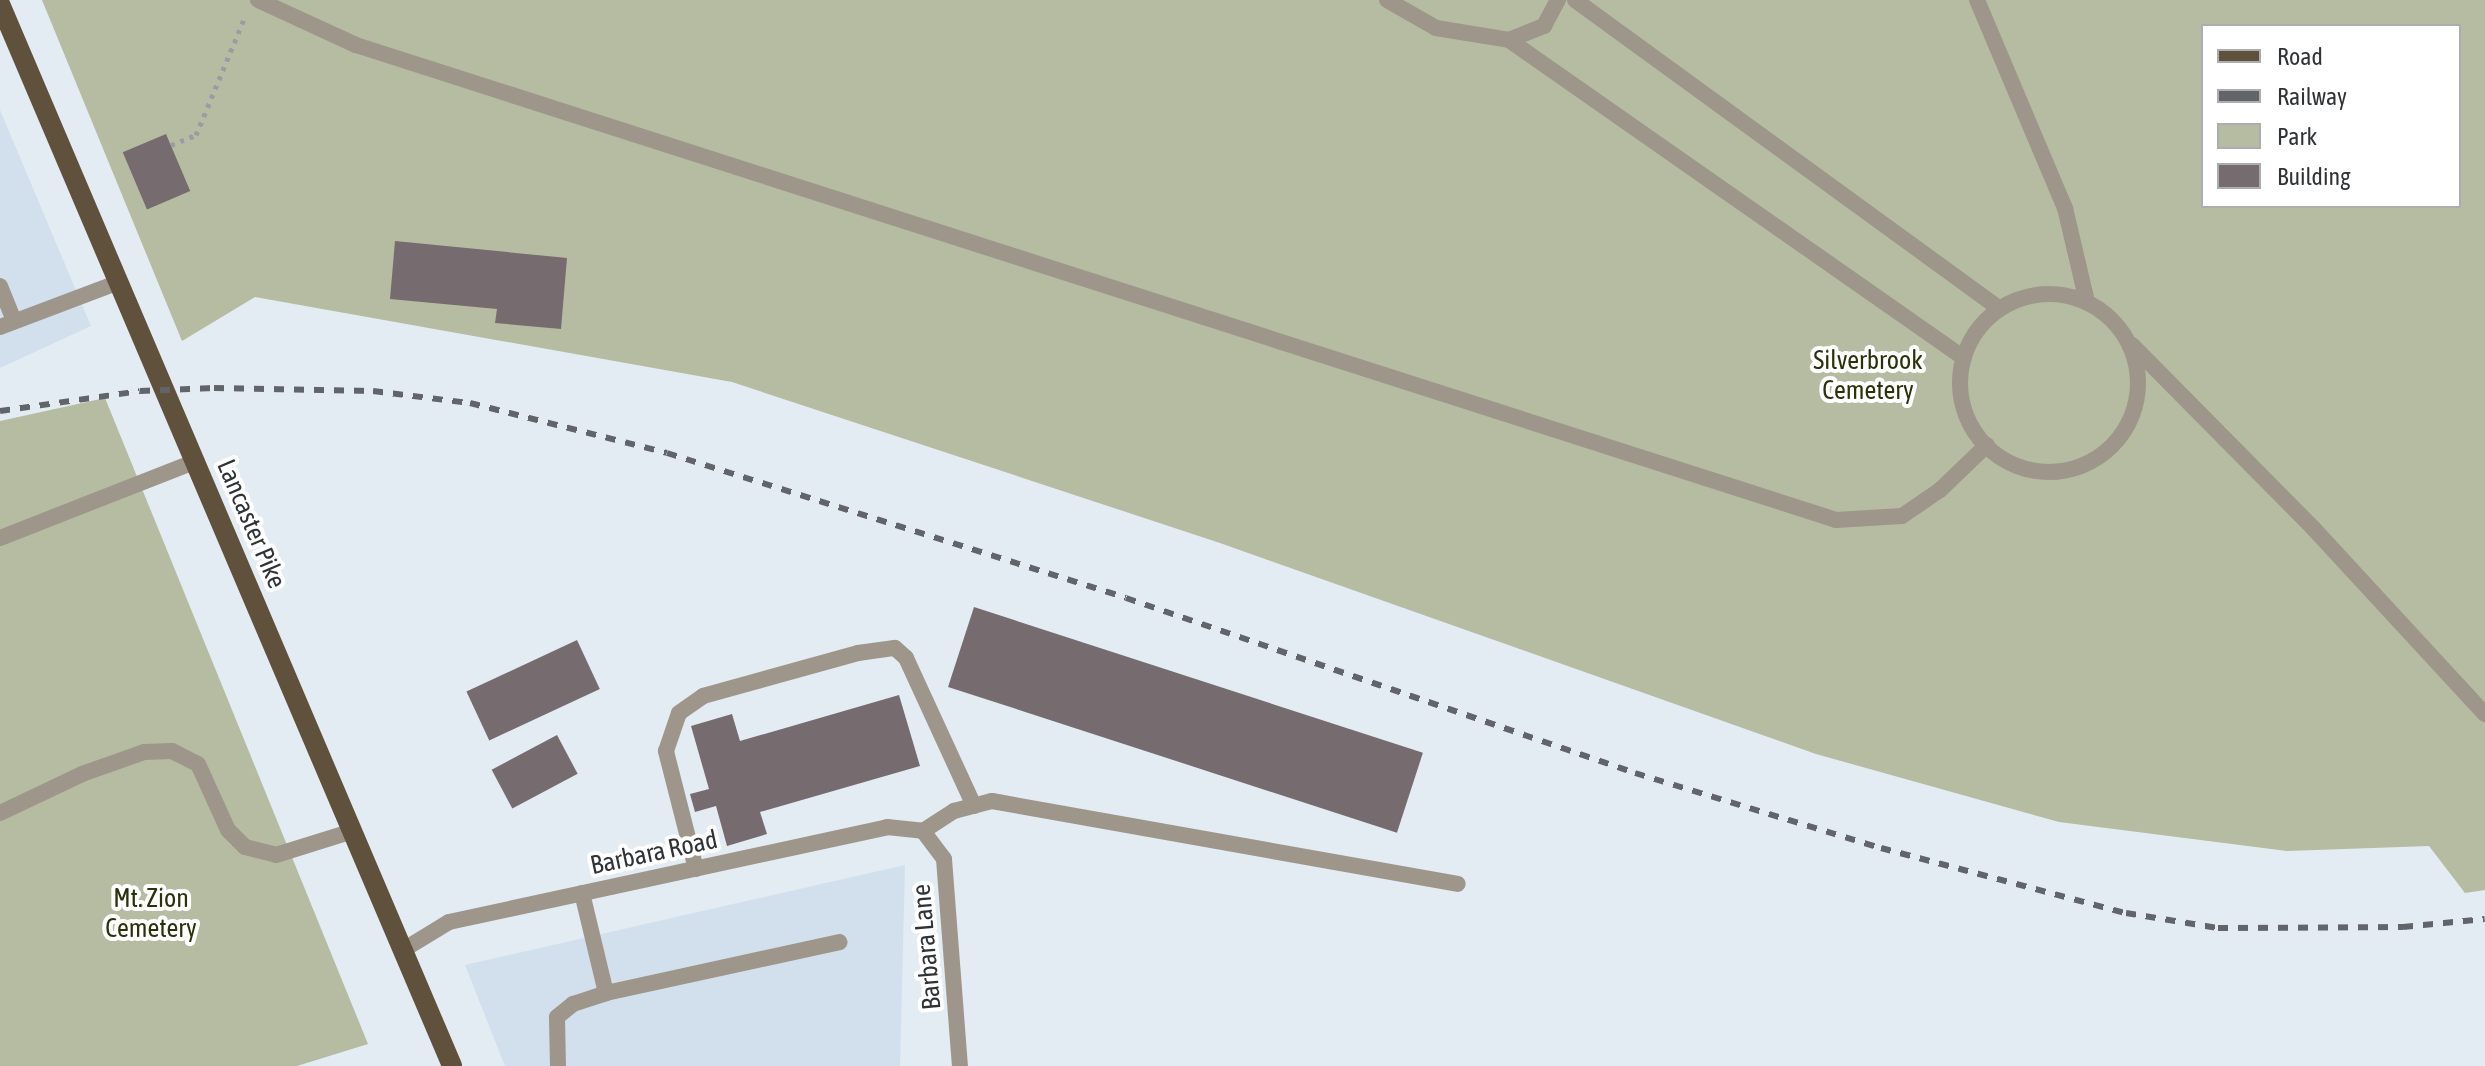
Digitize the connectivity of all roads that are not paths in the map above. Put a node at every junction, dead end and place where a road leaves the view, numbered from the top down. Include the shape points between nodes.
1 (258, 0) edge
2 (1387, 0) edge
3 (1558, 0) edge
4 (1575, 0) edge
5 (1977, 0) edge
6 (0, 4) edge
7 (1509, 40) junction
8 (119, 282) junction
9 (0, 286) edge
10 (2087, 302) junction
11 (2000, 309) junction
12 (7, 324) edge
13 (2128, 341) junction
14 (1964, 358) junction
15 (1987, 445) junction
16 (196, 461) junction
17 (0, 538) edge
18 (2485, 714) edge
19 (974, 806) junction
20 (0, 813) edge
21 (353, 831) junction
22 (923, 831) junction
23 (696, 869) junction
24 (1458, 884) dead end
25 (582, 893) junction
26 (839, 942) dead end
27 (403, 950) junction
28 (606, 993) junction
29 (452, 1066) edge
30 (558, 1066) edge
31 (960, 1066) edge

1 - 15 lane via 356,45 1836,520 1902,516 1940,490
2 - 7 lane via 1436,28
3 - 7 lane via 1544,26
4 - 11 lane
5 - 10 lane via 2065,208
6 - 8 main road, Lancaster Pike
7 - 14 lane
8 - 12 lane
8 - 16 main road, Lancaster Pike
9 - 12 lane
10 - 11 lane via 2035,294
10 - 13 lane via 2111,318
11 - 14 lane via 1974,335
13 - 15 lane via 2138,393 2128,424 2108,450 2074,468 2051,472 2010,462
13 - 18 lane via 2314,529
14 - 15 lane via 1963,404
16 - 17 lane
16 - 21 main road, Lancaster Pike
19 - 22 lane
19 - 23 lane via 906,658 895,648 858,653 703,696 679,713 666,751
19 - 24 lane via 992,801
20 - 21 lane via 82,774 144,752 172,751 198,764 228,830 245,847 276,855
21 - 27 main road, Lancaster Pike
22 - 23 lane, Barbara Road via 887,827
22 - 31 lane, Barbara Lane via 944,859
23 - 25 lane, Barbara Road
25 - 27 lane, Barbara Road via 449,922
25 - 28 lane
26 - 28 lane
27 - 29 main road, Lancaster Pike
28 - 30 lane via 573,1004 557,1017

